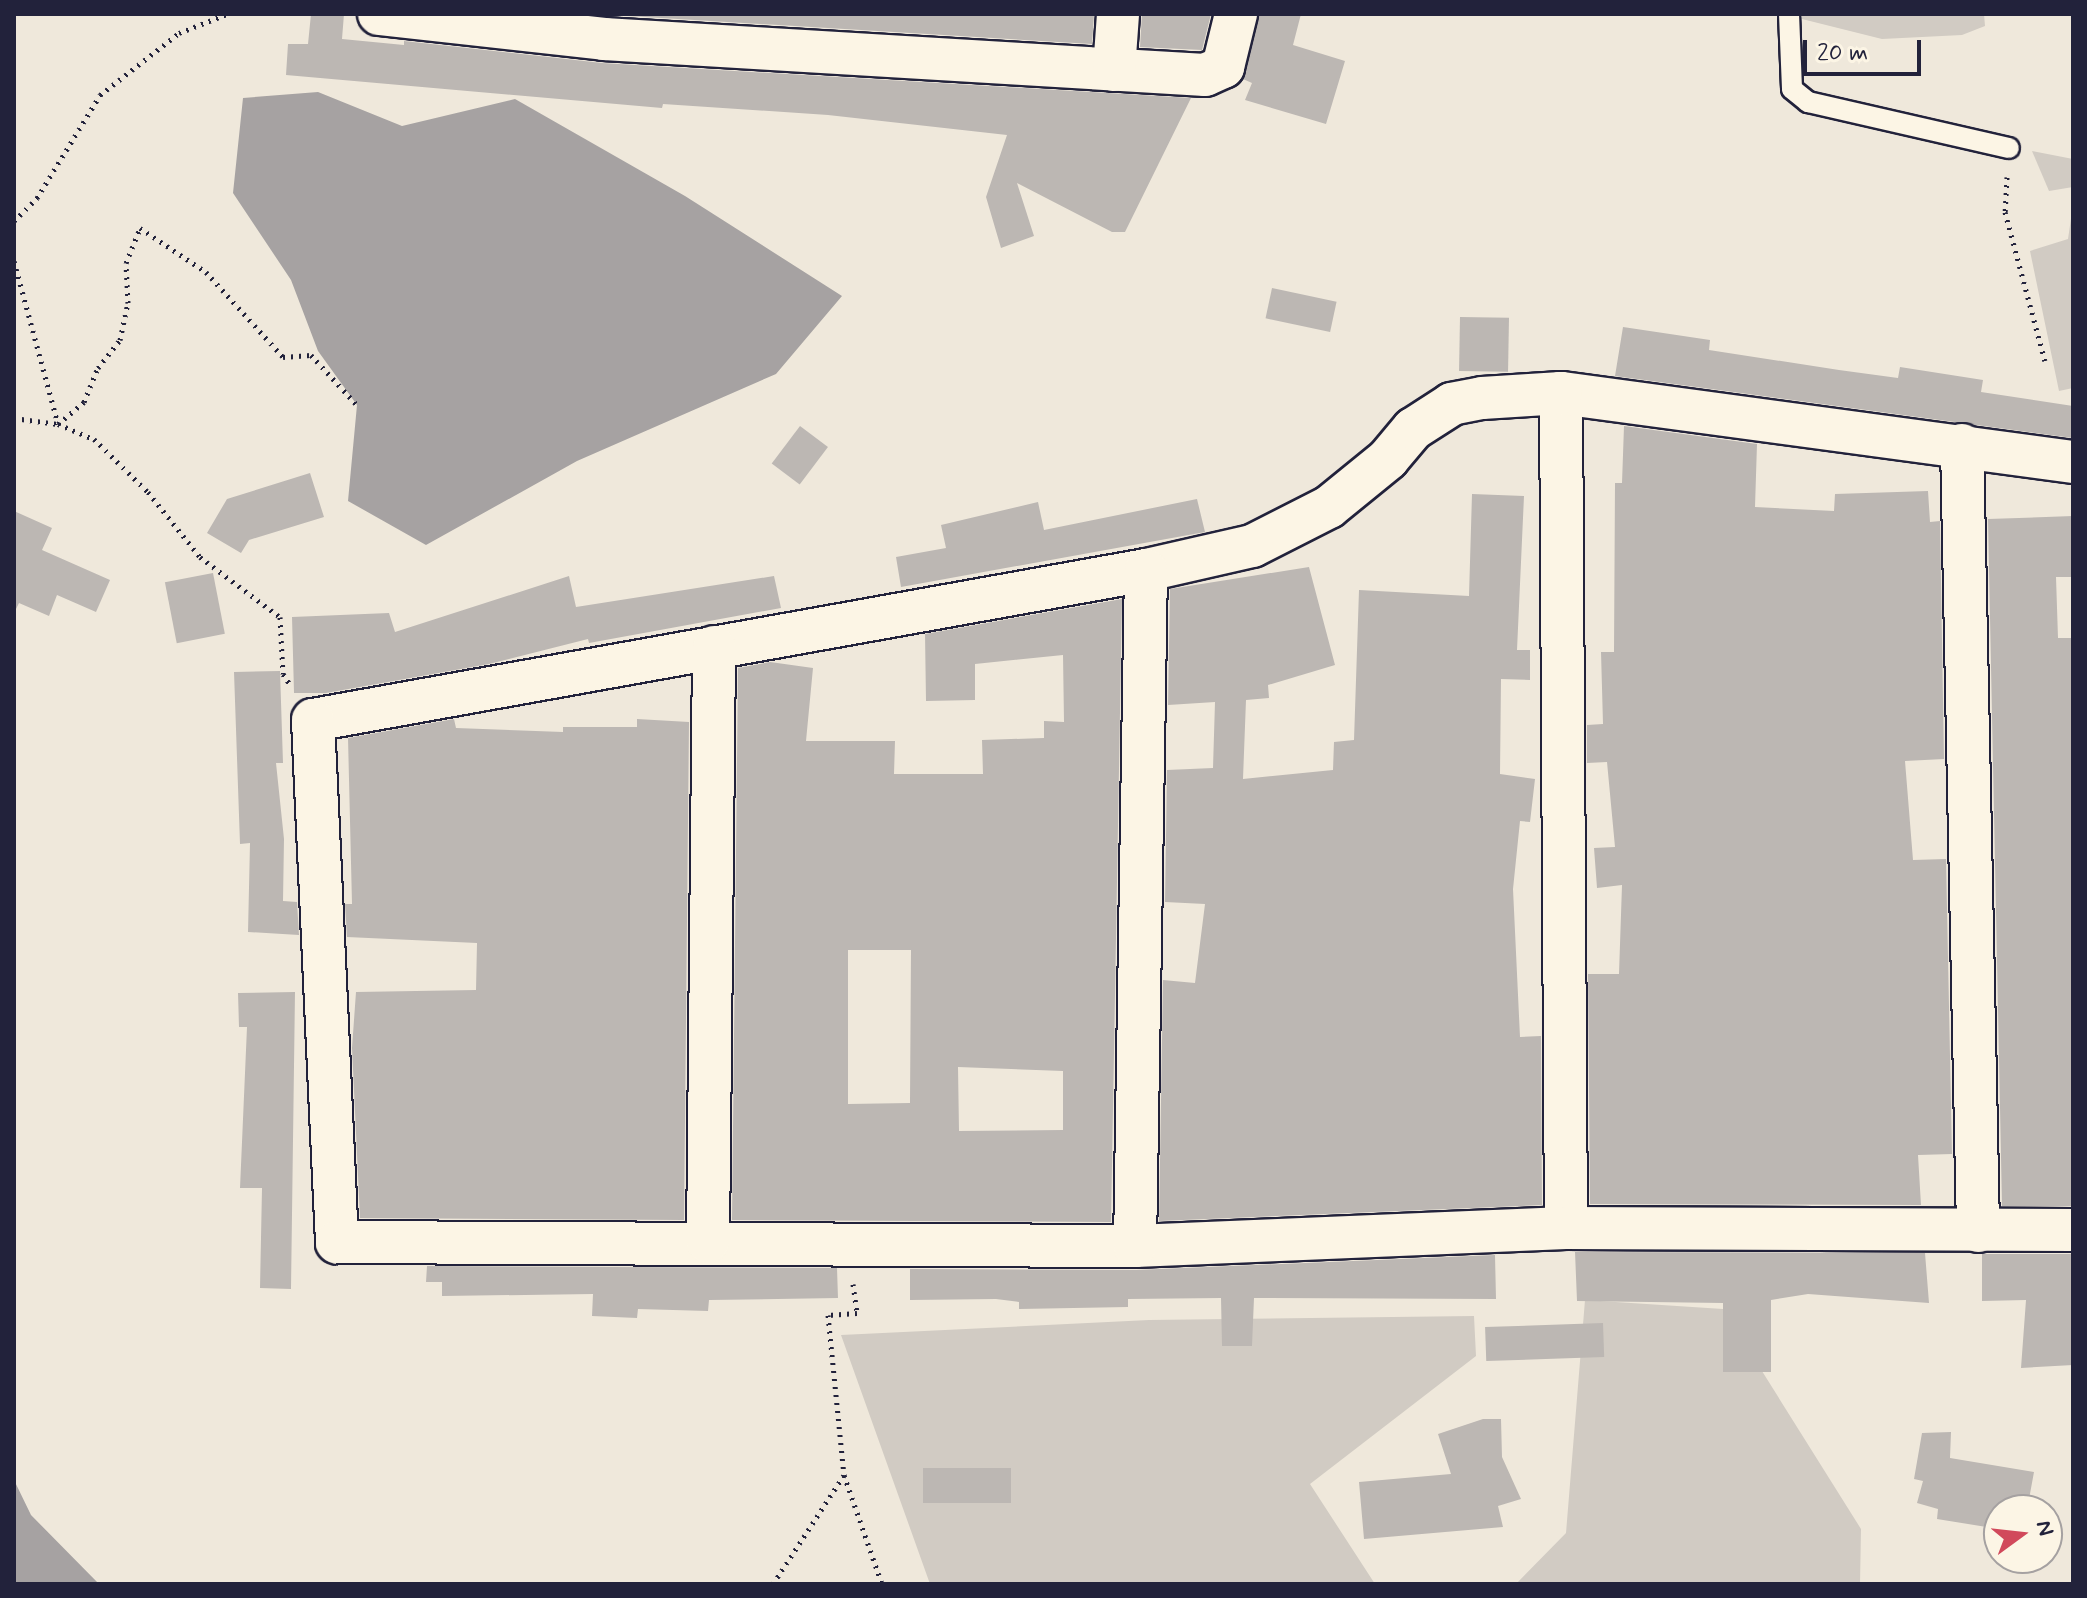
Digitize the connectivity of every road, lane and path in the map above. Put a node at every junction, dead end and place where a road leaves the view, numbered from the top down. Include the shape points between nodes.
1 (227, 14) edge
2 (379, 14) edge
3 (1118, 14) edge
4 (1236, 14) edge
5 (1789, 14) edge
6 (747, 29) edge
7 (1114, 70) junction
8 (2009, 148) joint
9 (14, 221) edge
10 (14, 261) edge
11 (2045, 361) dead end
12 (1561, 393) junction
13 (357, 405) dead end
14 (14, 418) edge
15 (58, 424) junction
16 (1962, 445) junction
17 (2073, 462) edge
18 (1146, 570) junction
19 (714, 647) junction
20 (313, 720) junction
21 (1566, 1228) junction
22 (2073, 1230) edge
23 (1978, 1231) junction
24 (708, 1242) junction
25 (847, 1243) junction
26 (1135, 1246) junction
27 (844, 1475) junction
28 (773, 1584) edge
29 (882, 1584) edge

1 - 9 path via 179,33 100,95 37,198
2 - 6 street via 604,39
3 - 7 street
4 - 7 street via 1223,67 1215,73
5 - 8 lane via 1792,89 1808,102
6 - 7 street
8 - 11 path via 2005,212
10 - 15 path
12 - 16 street
12 - 18 street via 1452,404 1413,429 1388,459 1329,507 1252,546
12 - 21 street
13 - 15 path via 311,355 283,357 206,272 140,228 126,263 128,303 120,340 98,368 84,402
14 - 15 path
15 - 20 path via 94,439 148,492 200,557 280,617 283,674
16 - 17 street
16 - 23 street
18 - 19 street
18 - 26 street
19 - 20 street
19 - 24 street
20 - 24 street via 337,1242
21 - 23 street
21 - 26 street
22 - 23 street
24 - 25 street
25 - 26 street
25 - 27 path via 857,1313 828,1315
27 - 28 path
27 - 29 path

